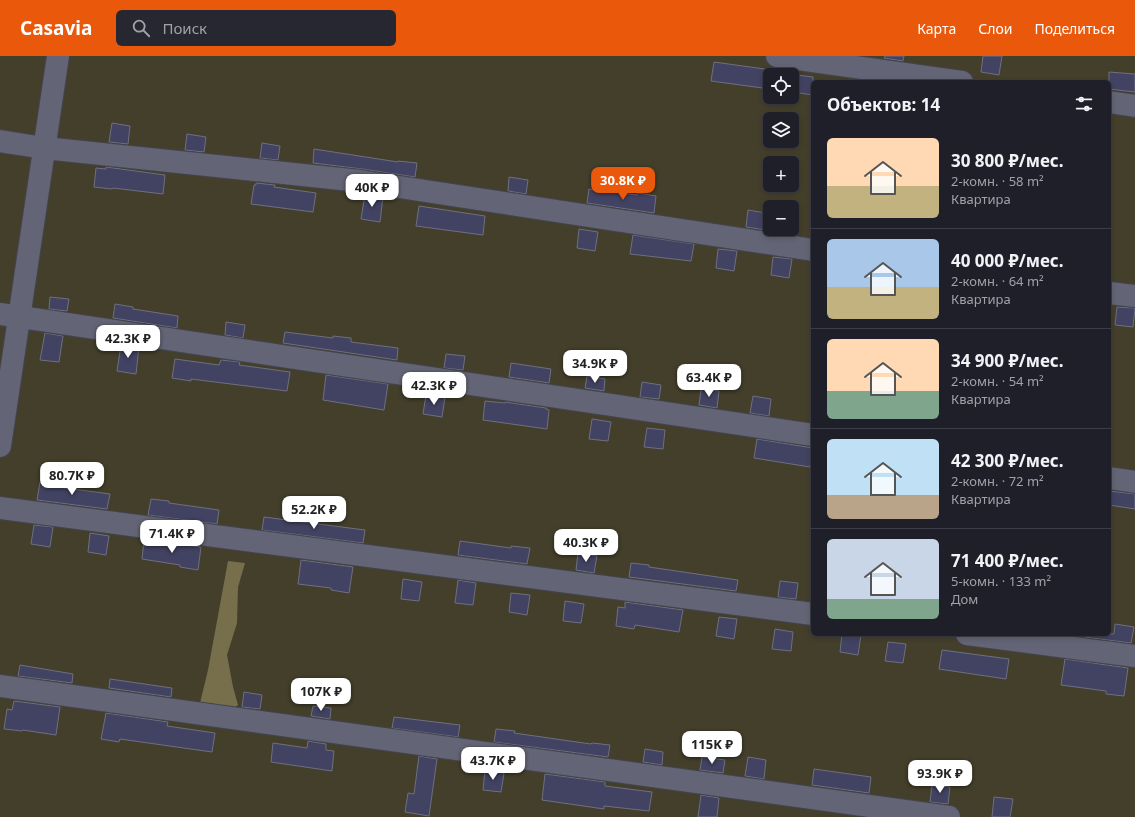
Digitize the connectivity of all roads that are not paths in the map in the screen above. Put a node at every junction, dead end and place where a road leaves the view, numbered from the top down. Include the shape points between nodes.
1 (58, 56) edge
2 (777, 56) edge
3 (948, 80) edge
4 (1111, 102) edge
5 (1135, 106) edge
6 (0, 141) edge
7 (44, 148) junction
8 (811, 250) edge
9 (1111, 292) edge
10 (1135, 296) edge
11 (10, 316) edge
12 (811, 434) edge
13 (0, 446) edge
14 (1111, 478) edge
15 (1135, 482) edge
16 (0, 508) edge
17 (811, 614) edge
18 (982, 636) edge
19 (1135, 656) edge
20 (0, 686) edge
21 (949, 817) edge

1 - 7 street
2 - 3 street
4 - 5 street
6 - 7 street
7 - 8 street via 360,182
7 - 11 street
9 - 10 street
11 - 12 street
11 - 13 street
14 - 15 street
16 - 17 street
18 - 19 street
20 - 21 street

